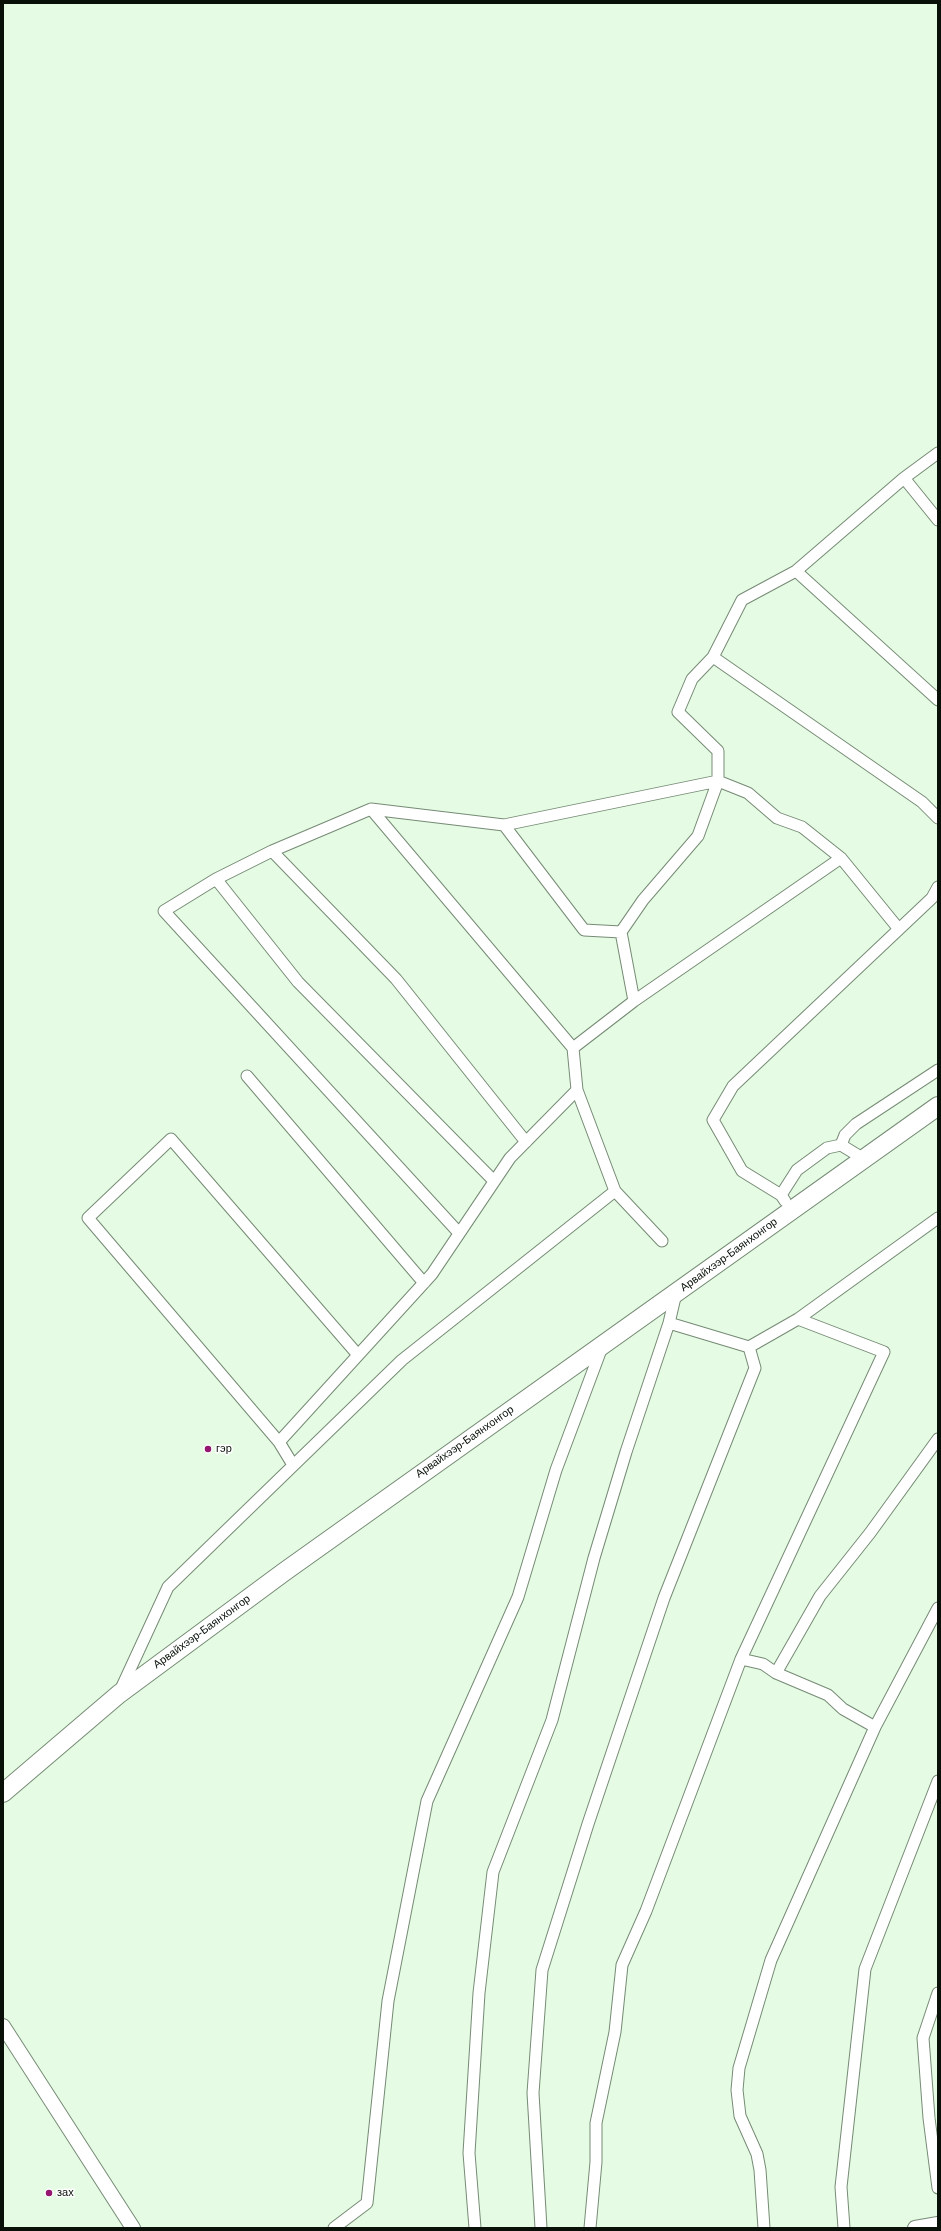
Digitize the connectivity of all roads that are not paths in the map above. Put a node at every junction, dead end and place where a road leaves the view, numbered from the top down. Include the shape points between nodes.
1 (938, 453) edge
2 (904, 478) junction
3 (938, 520) edge
4 (796, 571) junction
5 (713, 657) junction
6 (938, 700) edge
7 (718, 781) junction
8 (371, 809) junction
9 (938, 818) edge
10 (504, 825) junction
11 (272, 851) junction
12 (841, 858) junction
13 (216, 880) junction
14 (938, 887) edge
15 (898, 928) junction
16 (621, 932) junction
17 (634, 1001) junction
18 (573, 1048) junction
19 (938, 1070) edge
20 (247, 1076) dead end
21 (577, 1090) junction
22 (938, 1106) edge
23 (526, 1142) junction
24 (841, 1145) junction
25 (864, 1159) junction
26 (494, 1181) junction
27 (615, 1191) junction
28 (786, 1202) junction
29 (938, 1218) edge
30 (459, 1233) junction
31 (662, 1241) dead end
32 (424, 1283) junction
33 (676, 1292) junction
34 (798, 1320) junction
35 (669, 1323) junction
36 (603, 1344) junction
37 (749, 1347) junction
38 (358, 1355) junction
39 (938, 1439) edge
40 (279, 1442) junction
41 (293, 1465) junction
42 (938, 1608) edge
43 (741, 1659) junction
44 (776, 1673) junction
45 (119, 1694) junction
46 (875, 1727) junction
47 (938, 1781) edge
48 (3, 1794) edge
49 (938, 1993) edge
50 (3, 2026) edge
51 (938, 2188) edge
52 (938, 2224) edge
53 (133, 2228) edge
54 (334, 2228) edge
55 (475, 2228) edge
56 (541, 2228) edge
57 (590, 2228) edge
58 (764, 2228) edge
59 (844, 2228) edge
60 (915, 2228) edge

1 - 2 street
2 - 3 street
2 - 4 street
4 - 5 street via 742,600
4 - 6 street
5 - 7 street via 692,679 678,712 718,751
5 - 9 street via 922,802
7 - 10 street
7 - 12 street via 748,793 777,818 802,827
7 - 16 street via 698,836 642,900
8 - 10 street
8 - 11 street
8 - 18 street
10 - 16 street via 584,930
11 - 13 street
11 - 23 street via 396,979
12 - 15 street
12 - 17 street
13 - 26 street via 298,982
13 - 30 street via 164,911
14 - 15 street via 932,898
15 - 28 street via 733,1086 713,1120 742,1171
16 - 17 street
17 - 18 street
18 - 21 street
19 - 24 street via 856,1124 845,1135
20 - 32 street
21 - 23 street
21 - 27 street
22 - 25 highway, Арвайхээр-Баянхонгор
23 - 26 street via 510,1158
24 - 25 street
24 - 28 street via 828,1148 797,1170
25 - 28 highway, Арвайхээр-Баянхонгор
26 - 30 street
27 - 31 street
27 - 41 street via 402,1360
28 - 33 highway, Арвайхээр-Баянхонгор
29 - 34 street
30 - 32 street
32 - 38 street
33 - 35 street
33 - 36 highway, Арвайхээр-Баянхонгор
34 - 37 street
34 - 43 street via 884,1352
35 - 37 street
35 - 55 street via 594,1558 552,1720 493,1872 479,1993 470,2153
36 - 45 highway, Арвайхээр-Баянхонгор via 340,1531
36 - 54 street via 556,1470 518,1597 428,1801 388,2001 367,2203
37 - 56 street via 755,1368 664,1598 542,1970 533,2093
38 - 40 street
38 - 40 street via 170,1139 88,1218
39 - 44 street via 870,1533 820,1596
40 - 41 street
41 - 45 street via 168,1587
42 - 46 street
43 - 44 street via 763,1664
43 - 57 street via 646,1911 622,1965 614,2032 596,2123 596,2162
44 - 46 street via 828,1695 843,1709
45 - 48 highway, Арвайхээр-Баянхонгор
46 - 58 street via 771,1960 739,2068 737,2090 740,2116 757,2154
47 - 59 street via 865,1969 841,2187
49 - 51 street via 923,2038
50 - 53 street
52 - 60 street

